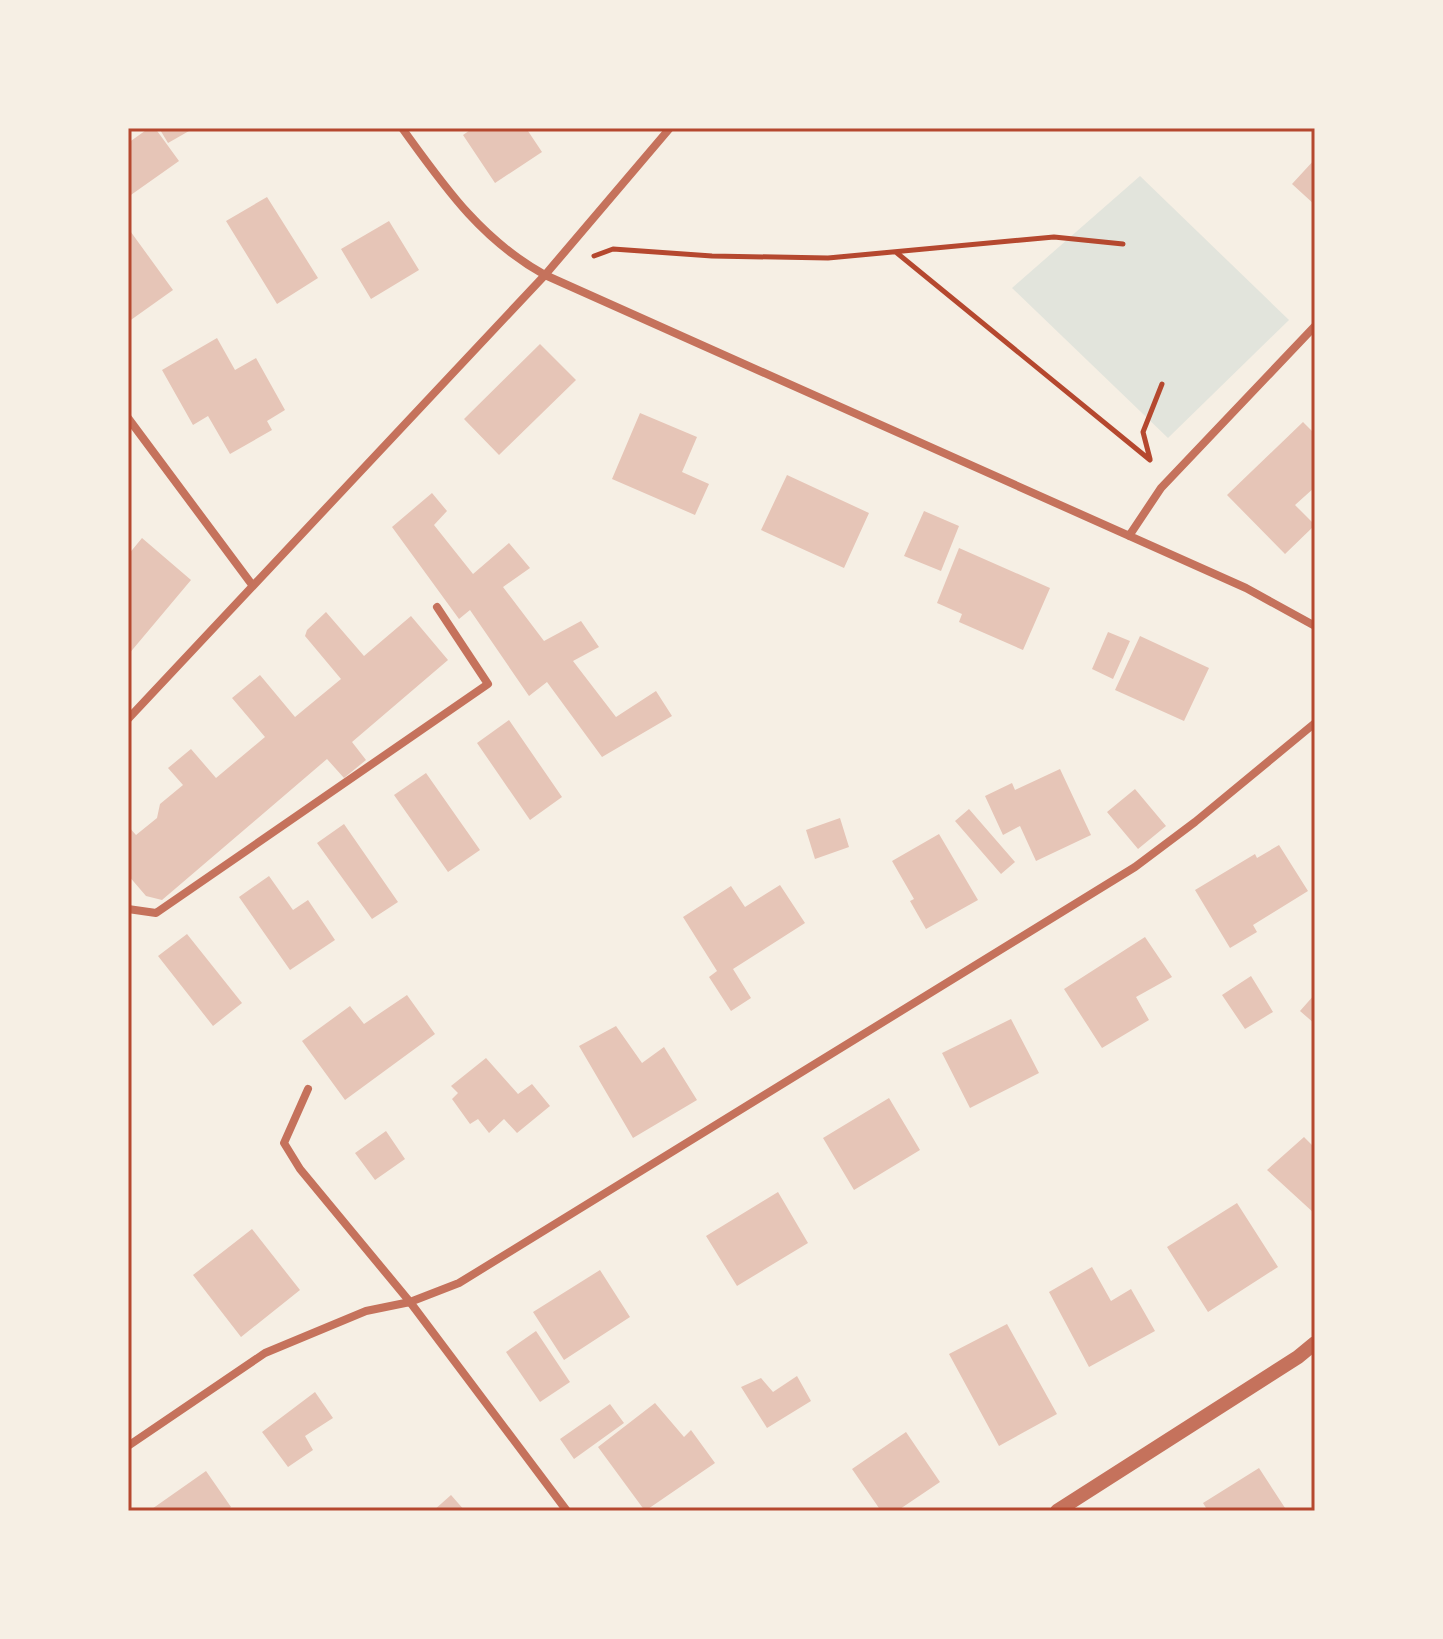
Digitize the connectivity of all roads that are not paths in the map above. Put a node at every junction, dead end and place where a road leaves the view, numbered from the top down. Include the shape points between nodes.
1 (402, 128) edge
2 (670, 128) edge
3 (545, 275) junction
4 (1315, 326) edge
5 (128, 418) edge
6 (1129, 536) junction
7 (253, 586) junction
8 (437, 607) dead end
9 (1315, 626) edge
10 (128, 719) edge
11 (1315, 723) edge
12 (128, 909) edge
13 (308, 1089) dead end
14 (410, 1302) junction
15 (1315, 1343) edge
16 (128, 1446) edge
17 (567, 1511) edge
18 (1057, 1511) edge

1 - 3 street via 482,230
2 - 3 street
3 - 6 street
3 - 7 street
4 - 6 street via 1161,488
5 - 7 street
6 - 9 street via 1246,588
7 - 10 street
8 - 12 street via 488,684 156,913
11 - 14 street via 1135,867 459,1283
13 - 14 street via 284,1143
14 - 16 street via 366,1311 265,1353
14 - 17 street
15 - 18 street

